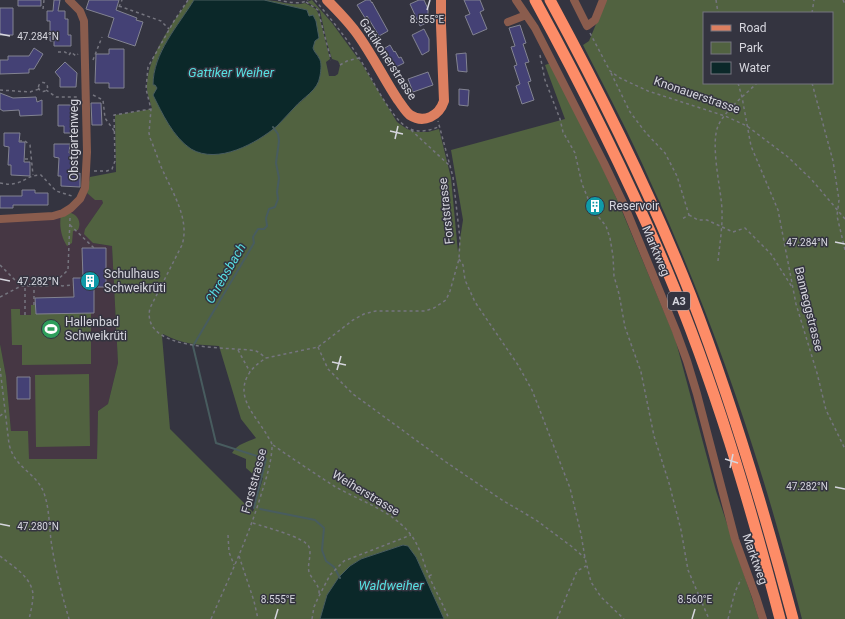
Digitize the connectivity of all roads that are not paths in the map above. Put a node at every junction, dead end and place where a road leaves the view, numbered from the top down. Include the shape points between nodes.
1 (68, 0) edge
2 (327, 0) edge
3 (441, 0) edge
4 (516, 0) edge
5 (535, 0) edge
6 (550, 0) edge
7 (574, 0) edge
8 (603, 0) edge
9 (526, 15) junction
10 (508, 22) dead end
11 (0, 219) edge
12 (763, 619) edge
13 (780, 619) edge
14 (793, 619) edge

1 - 11 street, Obstgartenweg via 80,11 84,21 89,96 85,188 80,199 63,213 53,216
2 - 3 main road, Gattikonerstrasse via 358,35 407,112 419,119 426,119 435,114 442,106 444,96
4 - 9 street, Marktweg
5 - 13 highway, A3 via 618,161 681,306 710,382 735,459
6 - 14 highway, A3 via 631,157 691,295 748,458
7 - 8 street via 587,26 595,20
9 - 10 street
9 - 12 street, Marktweg via 549,54 604,163 676,331 697,394 735,539

